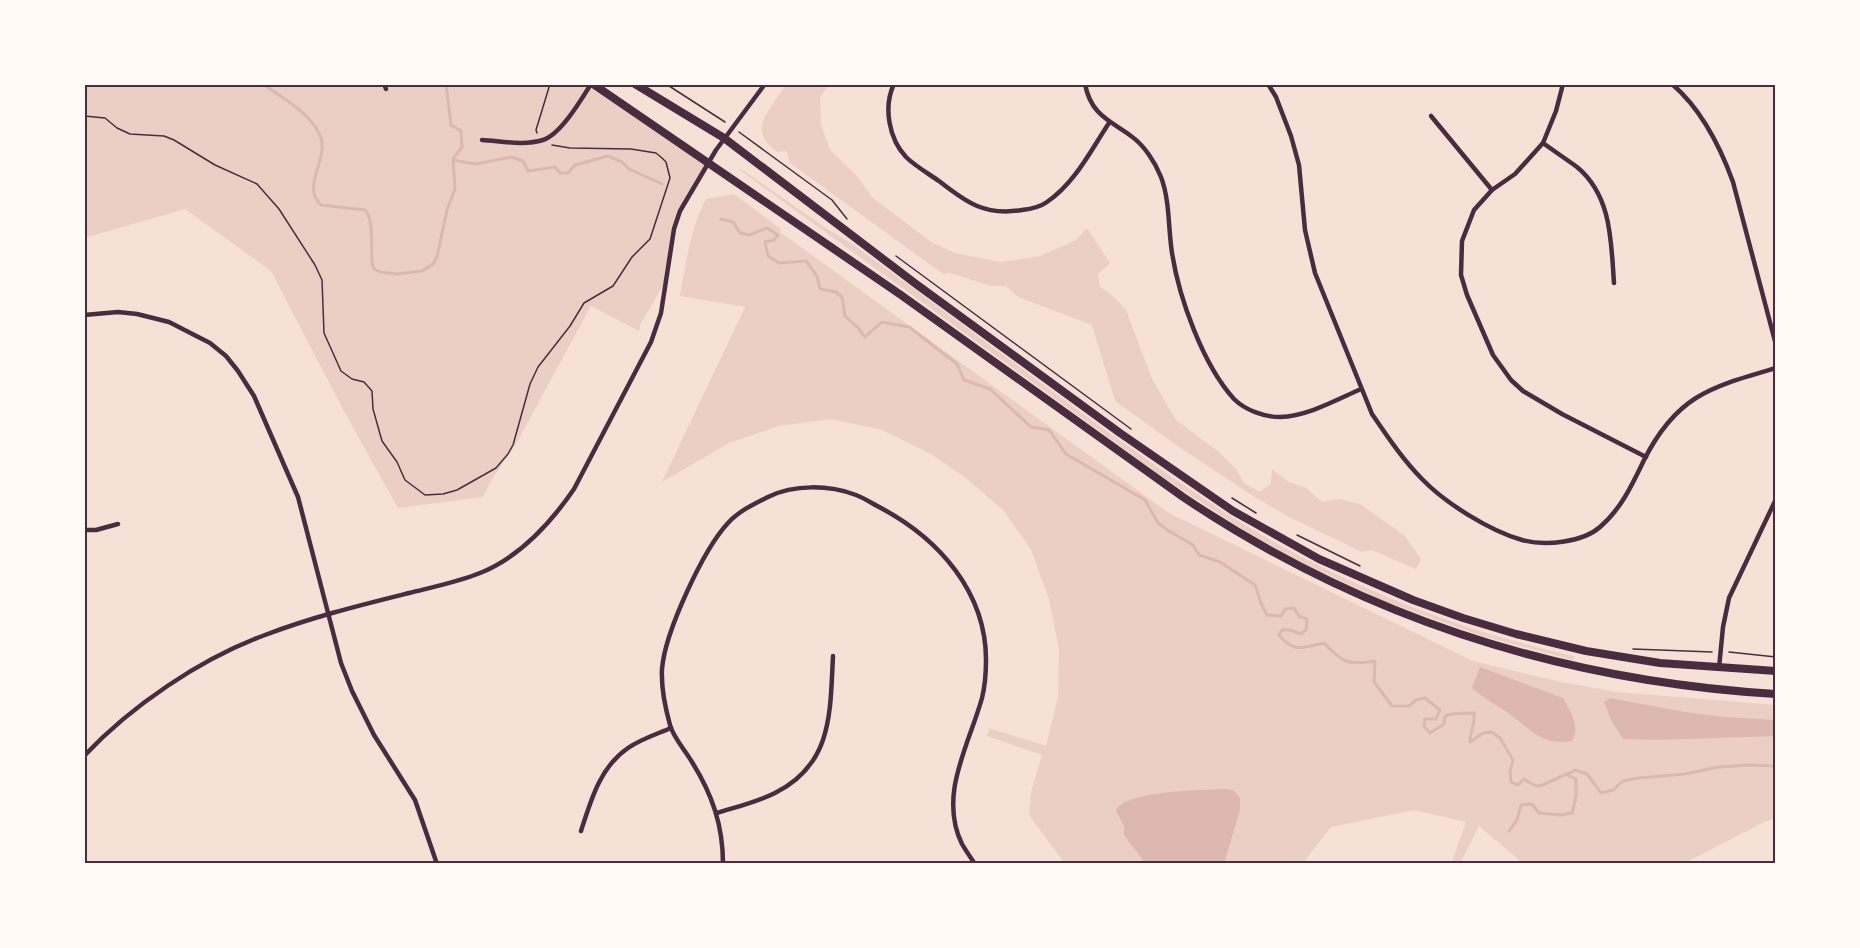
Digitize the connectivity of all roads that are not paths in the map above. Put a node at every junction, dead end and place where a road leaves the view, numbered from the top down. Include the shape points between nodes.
1 (592, 84) edge
2 (635, 84) edge
3 (765, 84) edge
4 (894, 84) edge
5 (1085, 84) edge
6 (1268, 84) edge
7 (1563, 84) edge
8 (1672, 84) edge
9 (1431, 116) dead end
10 (1109, 123) junction
11 (724, 138) junction
12 (482, 140) dead end
13 (1543, 143) junction
14 (709, 162) junction
15 (1492, 190) junction
16 (1614, 283) dead end
17 (84, 315) edge
18 (1776, 345) edge
19 (1776, 368) edge
20 (1361, 389) junction
21 (1646, 457) junction
22 (1776, 499) edge
23 (118, 524) dead end
24 (84, 530) edge
25 (329, 613) junction
26 (833, 656) dead end
27 (1719, 668) junction
28 (1776, 672) edge
29 (1776, 694) edge
30 (671, 728) junction
31 (84, 745) edge
32 (89, 750) junction
33 (84, 756) edge
34 (717, 813) junction
35 (580, 831) dead end
36 (437, 864) edge
37 (723, 864) edge
38 (975, 864) edge

1 - 12 street via 555,133 544,140
1 - 14 main road
2 - 11 main road
3 - 11 street
4 - 10 street via 889,122 906,157 978,208 1005,212 1035,208 1047,202 1072,180
5 - 10 street via 1087,95
6 - 20 street via 1292,136 1315,273
7 - 13 street
8 - 18 street via 1703,119 1725,159
9 - 15 street
10 - 20 street via 1146,151 1160,174 1167,196 1179,290 1200,343 1218,378 1235,399 1261,414 1279,417 1309,412
11 - 14 street
11 - 27 main road via 1120,433 1233,512 1282,539 1366,581 1516,634 1621,657
13 - 15 street via 1515,174
13 - 16 street via 1578,168 1599,197 1611,230
14 - 25 street via 677,220 662,313 651,342 559,511 539,533 481,573
14 - 29 main road via 1183,497 1300,568 1435,626 1552,661 1670,684
15 - 21 street via 1469,220 1462,241 1461,275 1493,355 1523,391
17 - 25 street via 128,313 169,322 226,356 254,396 298,497
19 - 21 street via 1720,385 1696,397 1667,422
20 - 21 street via 1386,435 1422,480 1462,511 1523,541 1563,543 1598,529 1617,512
22 - 27 street via 1729,598
23 - 24 street
25 - 32 street via 233,648 194,670 115,725
25 - 36 street via 352,691 415,800
26 - 34 street via 830,715 825,739 811,764 796,780 774,793
27 - 28 main road
30 - 34 street via 707,787
30 - 35 street via 629,747 617,757 595,788
30 - 38 street via 663,686 664,654 671,630 711,545 729,522 749,506 783,492 828,488 857,495 925,538 951,563 967,587 982,622 986,646 983,696 954,786 958,832
31 - 32 street
32 - 33 street
34 - 37 street

